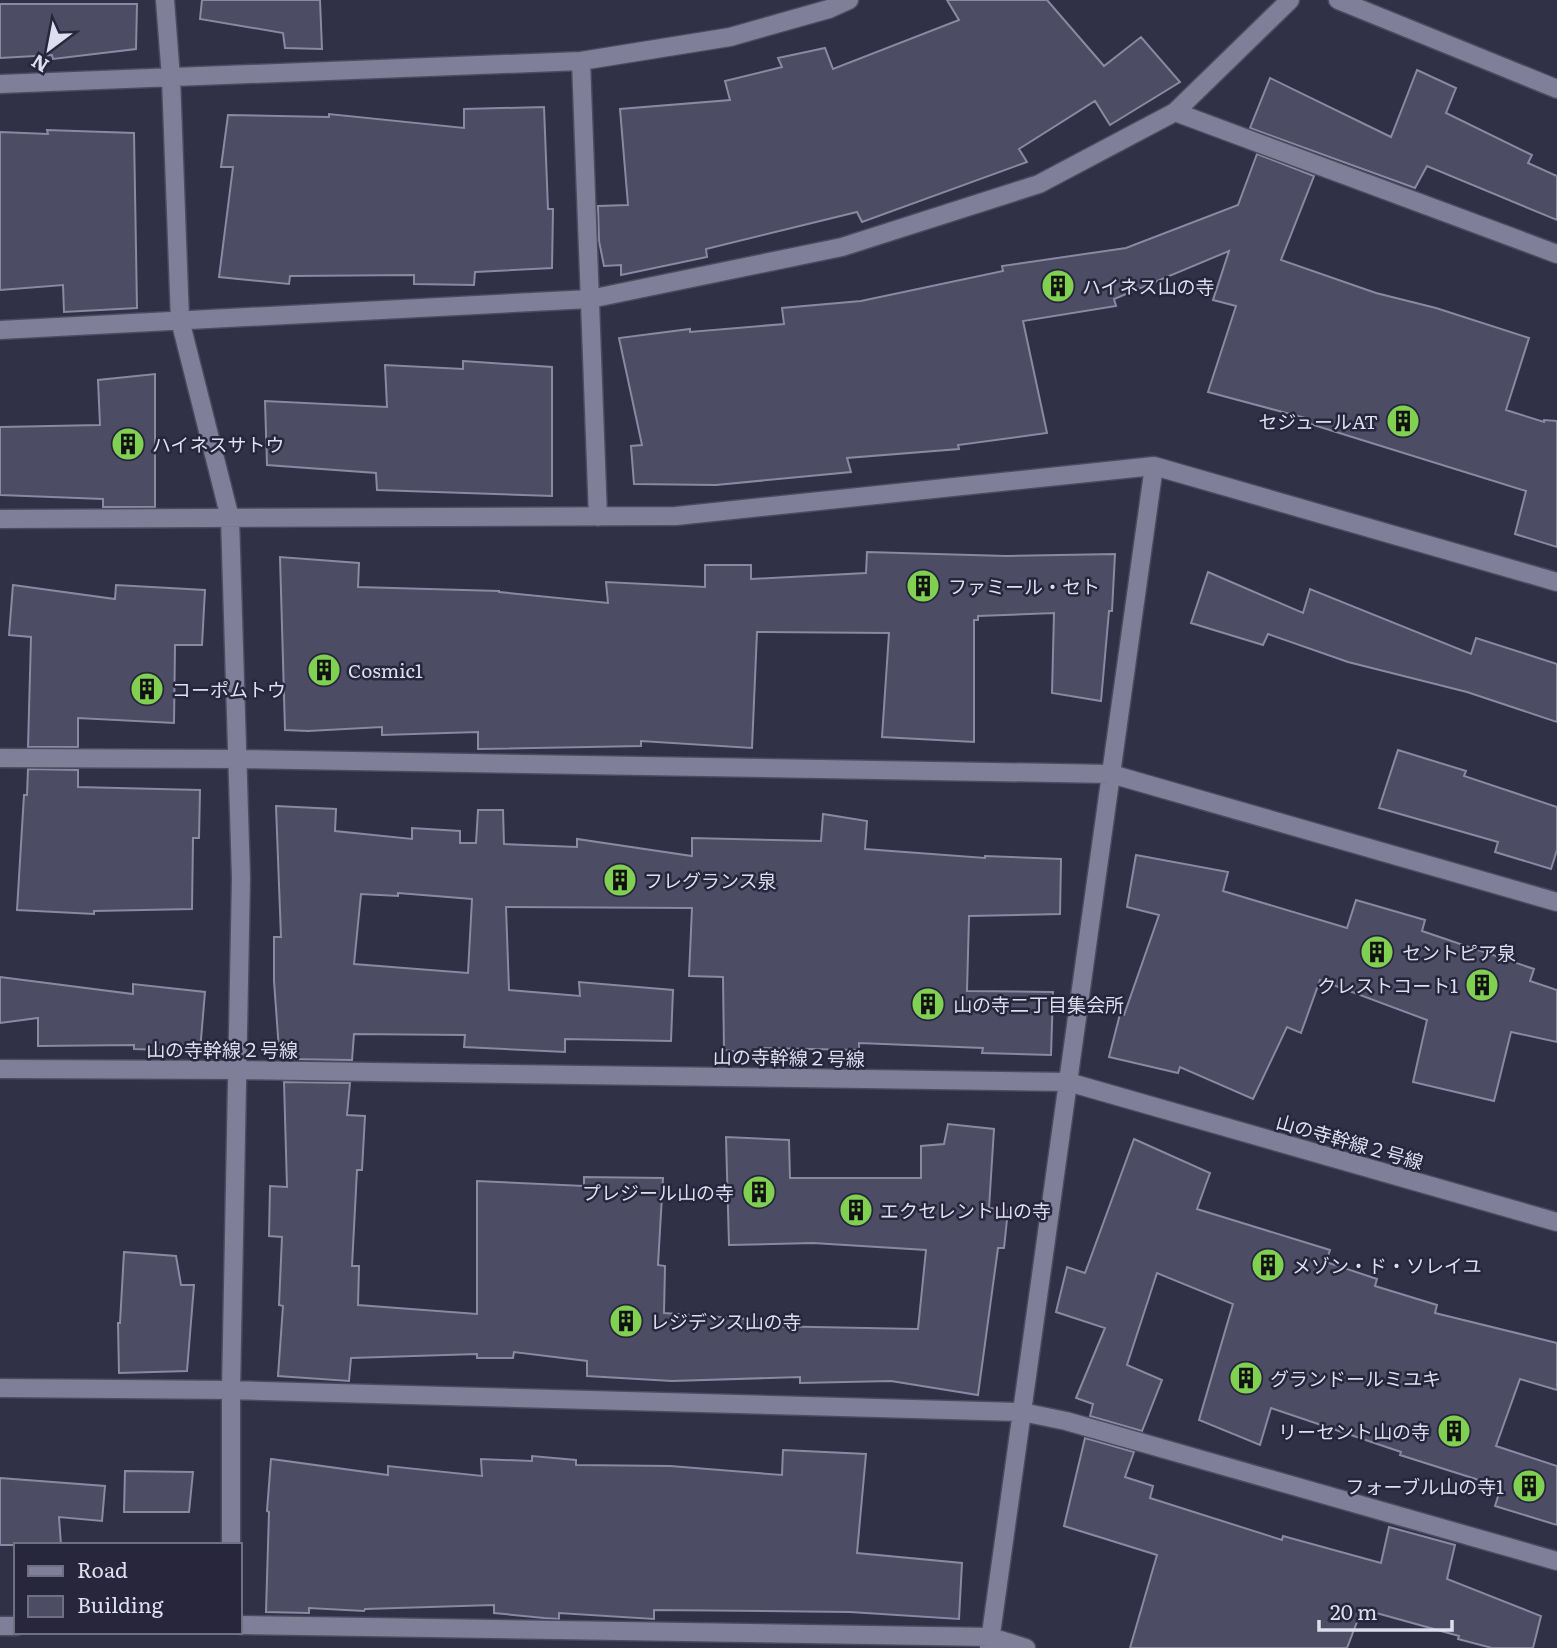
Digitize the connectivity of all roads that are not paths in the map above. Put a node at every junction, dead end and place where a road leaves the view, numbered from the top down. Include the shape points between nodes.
1 (165, 0) edge
2 (849, 0) edge
3 (1290, 0) edge
4 (1338, 0) edge
5 (581, 61) junction
6 (171, 78) junction
7 (0, 84) edge
8 (1557, 89) edge
9 (1175, 112) junction
10 (1557, 254) edge
11 (590, 299) junction
12 (180, 320) junction
13 (0, 330) edge
14 (1154, 466) junction
15 (598, 517) junction
16 (230, 518) junction
17 (0, 519) edge
18 (1557, 582) edge
19 (0, 758) edge
20 (239, 759) junction
21 (1111, 774) junction
22 (1557, 902) edge
23 (0, 1069) edge
24 (238, 1070) junction
25 (1068, 1082) junction
26 (1557, 1222) edge
27 (0, 1388) edge
28 (231, 1390) junction
29 (1022, 1412) junction
30 (231, 1543) edge
31 (1557, 1562) edge
32 (242, 1625) edge
33 (990, 1643) edge
34 (1026, 1648) edge

1 - 6 street
2 - 5 street via 730,37
3 - 9 street
4 - 8 street
5 - 6 street
5 - 11 street
6 - 7 street
6 - 12 street
9 - 10 street
9 - 11 street via 1039,184 920,223 842,247
11 - 12 street
11 - 15 street
12 - 13 street
12 - 16 street
14 - 15 street via 676,516
14 - 18 street
14 - 21 street
15 - 16 street
16 - 17 street
16 - 20 street
19 - 20 street
20 - 21 street
20 - 24 street
21 - 22 street
21 - 25 street
23 - 24 street, 山の寺幹線２号線
24 - 25 street, 山の寺幹線２号線
24 - 28 street
25 - 26 street, 山の寺幹線２号線
25 - 29 street
27 - 28 street
28 - 29 street
28 - 30 street
29 - 31 street
29 - 33 street
32 - 33 street
33 - 34 street

